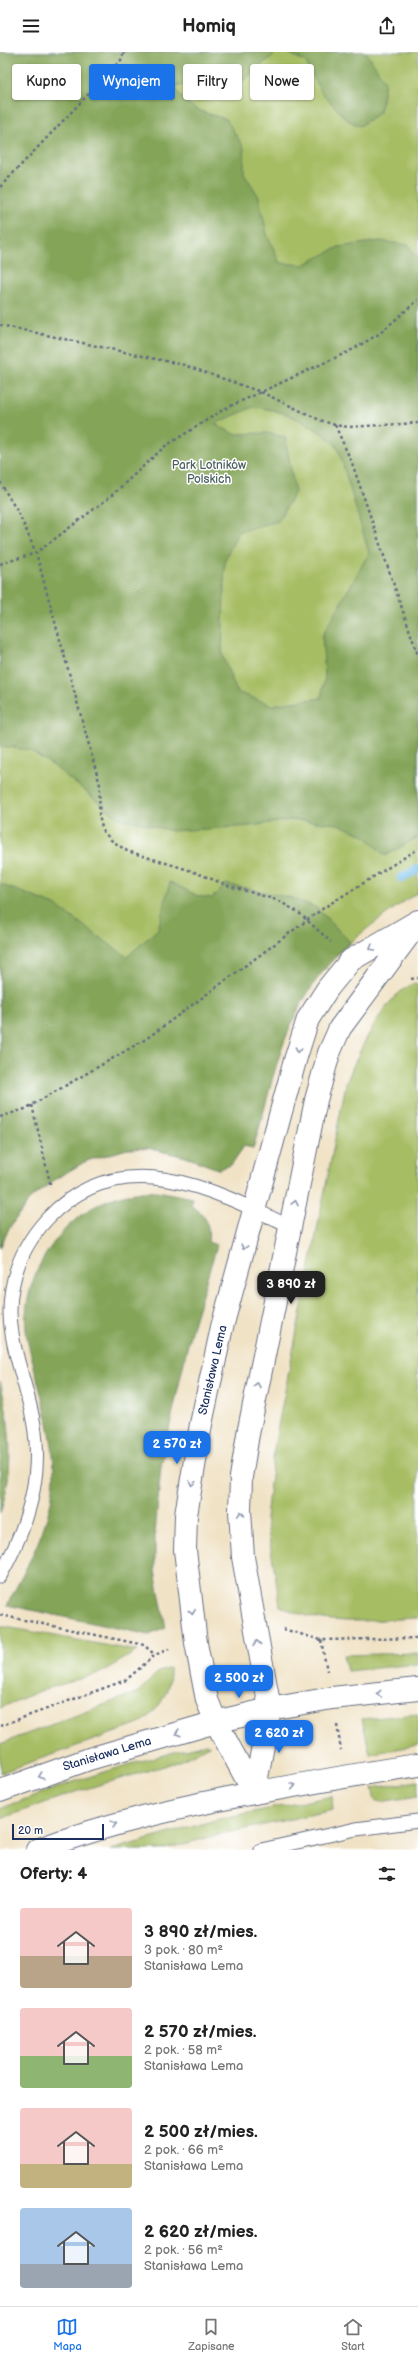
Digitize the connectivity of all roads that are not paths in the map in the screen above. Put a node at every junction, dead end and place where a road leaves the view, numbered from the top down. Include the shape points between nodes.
1 (418, 922) edge
2 (254, 1209) junction
3 (290, 1227) junction
4 (0, 1576) edge
5 (418, 1689) edge
6 (270, 1709) junction
7 (216, 1722) junction
8 (418, 1765) edge
9 (0, 1791) edge
10 (254, 1793) junction
11 (418, 1821) edge
12 (280, 1848) edge
13 (37, 1850) edge
14 (261, 1850) edge

1 -> 2 street, Stanisława Lema via 351,960 328,988 308,1019
3 -> 1 street via 316,1100 332,1047 354,1006
2 - 3 lane
2 - 4 lane via 182,1181 128,1177 103,1182 78,1193 55,1211 36,1232 21,1257 13,1284 10,1312 13,1340 35,1431 37,1465 30,1507 23,1530
2 -> 7 street, Stanisława Lema via 221,1334 201,1424 186,1515 185,1550 196,1643 207,1700
6 -> 3 street via 243,1557 240,1511 248,1434
5 -> 6 street, Stanisława Lema via 332,1698
6 - 7 street, Stanisława Lema
6 - 10 street
7 -> 9 street, Stanisława Lema via 89,1759
7 - 10 street, Stanisława Lema
10 -> 8 street via 346,1775
13 -> 10 street via 92,1830 142,1816
11 - 12 lane via 356,1829
12 - 14 lane

